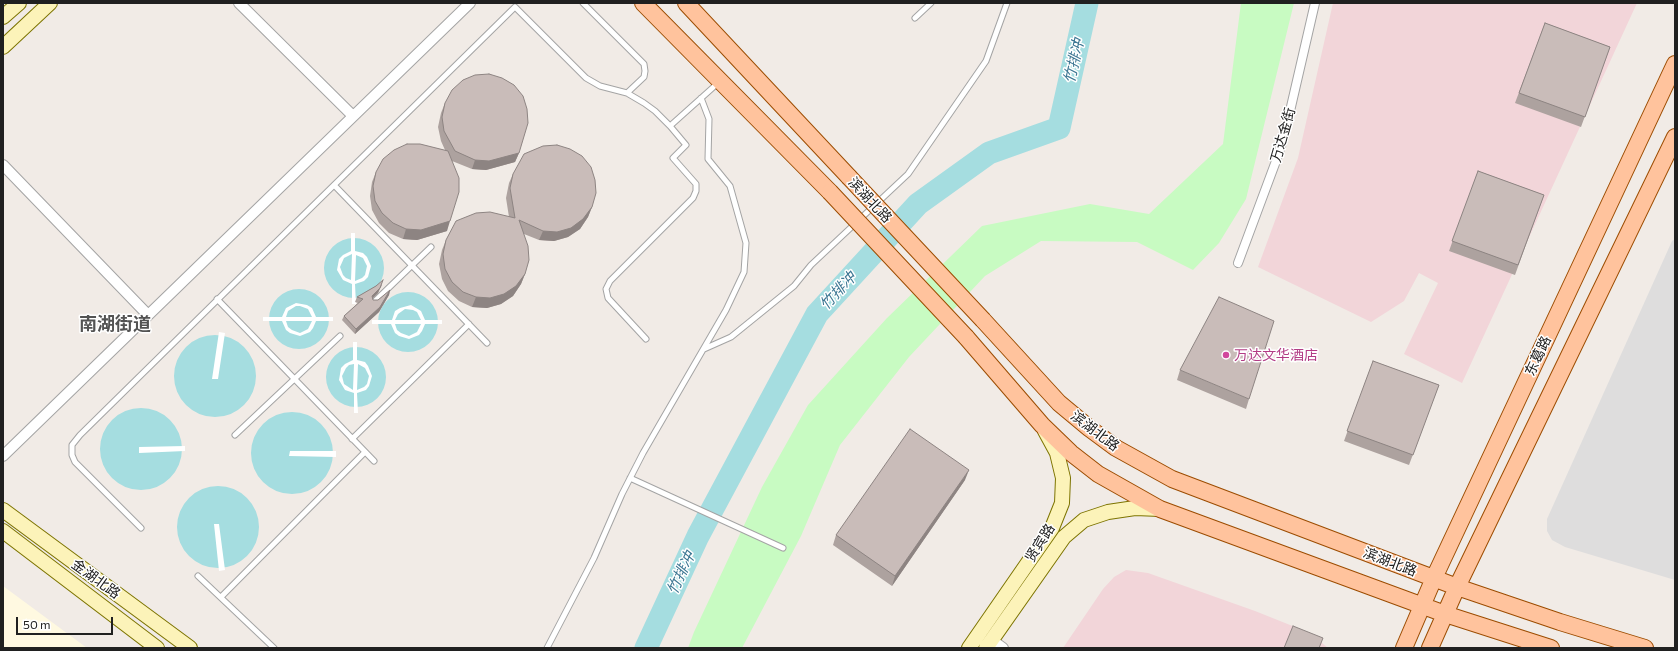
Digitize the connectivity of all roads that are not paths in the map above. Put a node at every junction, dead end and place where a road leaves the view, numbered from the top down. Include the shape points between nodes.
1 (18, 3) edge
2 (50, 3) edge
3 (239, 3) edge
4 (470, 3) edge
5 (520, 3) edge
6 (583, 3) edge
7 (643, 3) edge
8 (686, 3) edge
9 (931, 3) edge
10 (1007, 3) edge
11 (1316, 3) edge
12 (515, 7) junction
13 (3, 17) edge
14 (915, 18) dead end
15 (3, 47) edge
16 (1675, 64) edge
17 (720, 81) junction
18 (627, 93) junction
19 (701, 98) junction
20 (353, 116) junction
21 (670, 126) junction
22 (1675, 137) edge
23 (3, 165) edge
24 (334, 185) junction
25 (431, 247) dead end
26 (1238, 263) dead end
27 (412, 265) junction
28 (217, 300) junction
29 (374, 302) edge
30 (148, 316) junction
31 (469, 324) junction
32 (340, 336) dead end
33 (646, 339) dead end
34 (487, 343) dead end
35 (703, 349) junction
36 (294, 379) junction
37 (1042, 426) junction
38 (235, 435) dead end
39 (352, 439) junction
40 (365, 452) junction
41 (3, 456) edge
42 (374, 461) dead end
43 (630, 478) junction
44 (1160, 509) junction
45 (3, 510) edge
46 (141, 528) dead end
47 (3, 531) edge
48 (783, 548) dead end
49 (198, 576) dead end
50 (1434, 578) junction
51 (1457, 587) junction
52 (221, 598) junction
53 (1422, 606) junction
54 (1445, 614) junction
55 (994, 645) edge
56 (157, 648) edge
57 (190, 648) edge
58 (274, 648) edge
59 (547, 648) edge
60 (969, 648) edge
61 (1404, 648) edge
62 (1430, 648) edge
63 (1551, 648) edge
64 (1645, 648) edge

1 - 13 main road
2 - 15 main road
3 - 20 street
4 - 20 street
5 - 12 lane
6 - 18 lane via 644,64 644,77
7 - 17 main road, 滨湖北路
8 - 50 main road, 滨湖北路, bridge via 1059,403 1116,448 1172,479
9 - 14 lane
10 - 35 lane via 986,61 908,174 811,265 794,286 731,337
11 - 26 street, 万达金街 via 1284,137
12 - 18 lane via 586,78 600,86
12 - 24 lane
16 - 50 main road, 东葛路
17 - 19 lane
17 - 37 main road, 滨湖北路, bridge via 830,192 966,338
18 - 21 lane via 655,111
19 - 21 lane
19 - 35 lane via 709,119 708,159 730,186 746,243 744,272
20 - 30 street
21 - 33 lane via 686,145 673,158 696,184 696,191 693,198 610,281 606,289 608,298
22 - 51 main road, 东葛路
23 - 30 street
24 - 27 lane
24 - 28 lane
25 - 27 lane
27 - 29 lane
27 - 31 lane
28 - 36 lane
28 - 46 lane via 80,434 72,445 75,462
30 - 41 street
31 - 34 lane
31 - 39 lane
32 - 36 lane
35 - 43 lane
36 - 38 lane
36 - 39 lane
37 - 44 main road, 滨湖北路 via 1098,474
37 - 60 main road, 贤宾路 via 1056,453 1063,478 1062,503 1052,528
39 - 40 lane
40 - 42 lane
40 - 52 lane
43 - 48 lane
43 - 59 lane via 594,558
44 - 53 main road, 滨湖北路
44 - 55 main road, 贤宾路 via 1135,508 1108,512 1084,520 1064,537
45 - 57 main road, 金湖北路
47 - 56 main road, 金湖北路
49 - 52 lane
50 - 51 main road, 滨湖北路
50 - 53 main road, 东葛路
51 - 54 main road, 东葛路
51 - 64 main road, 滨湖北路
52 - 58 lane
53 - 54 main road, 滨湖北路
53 - 61 main road, 东葛路
54 - 62 main road, 东葛路
54 - 63 main road, 滨湖北路

